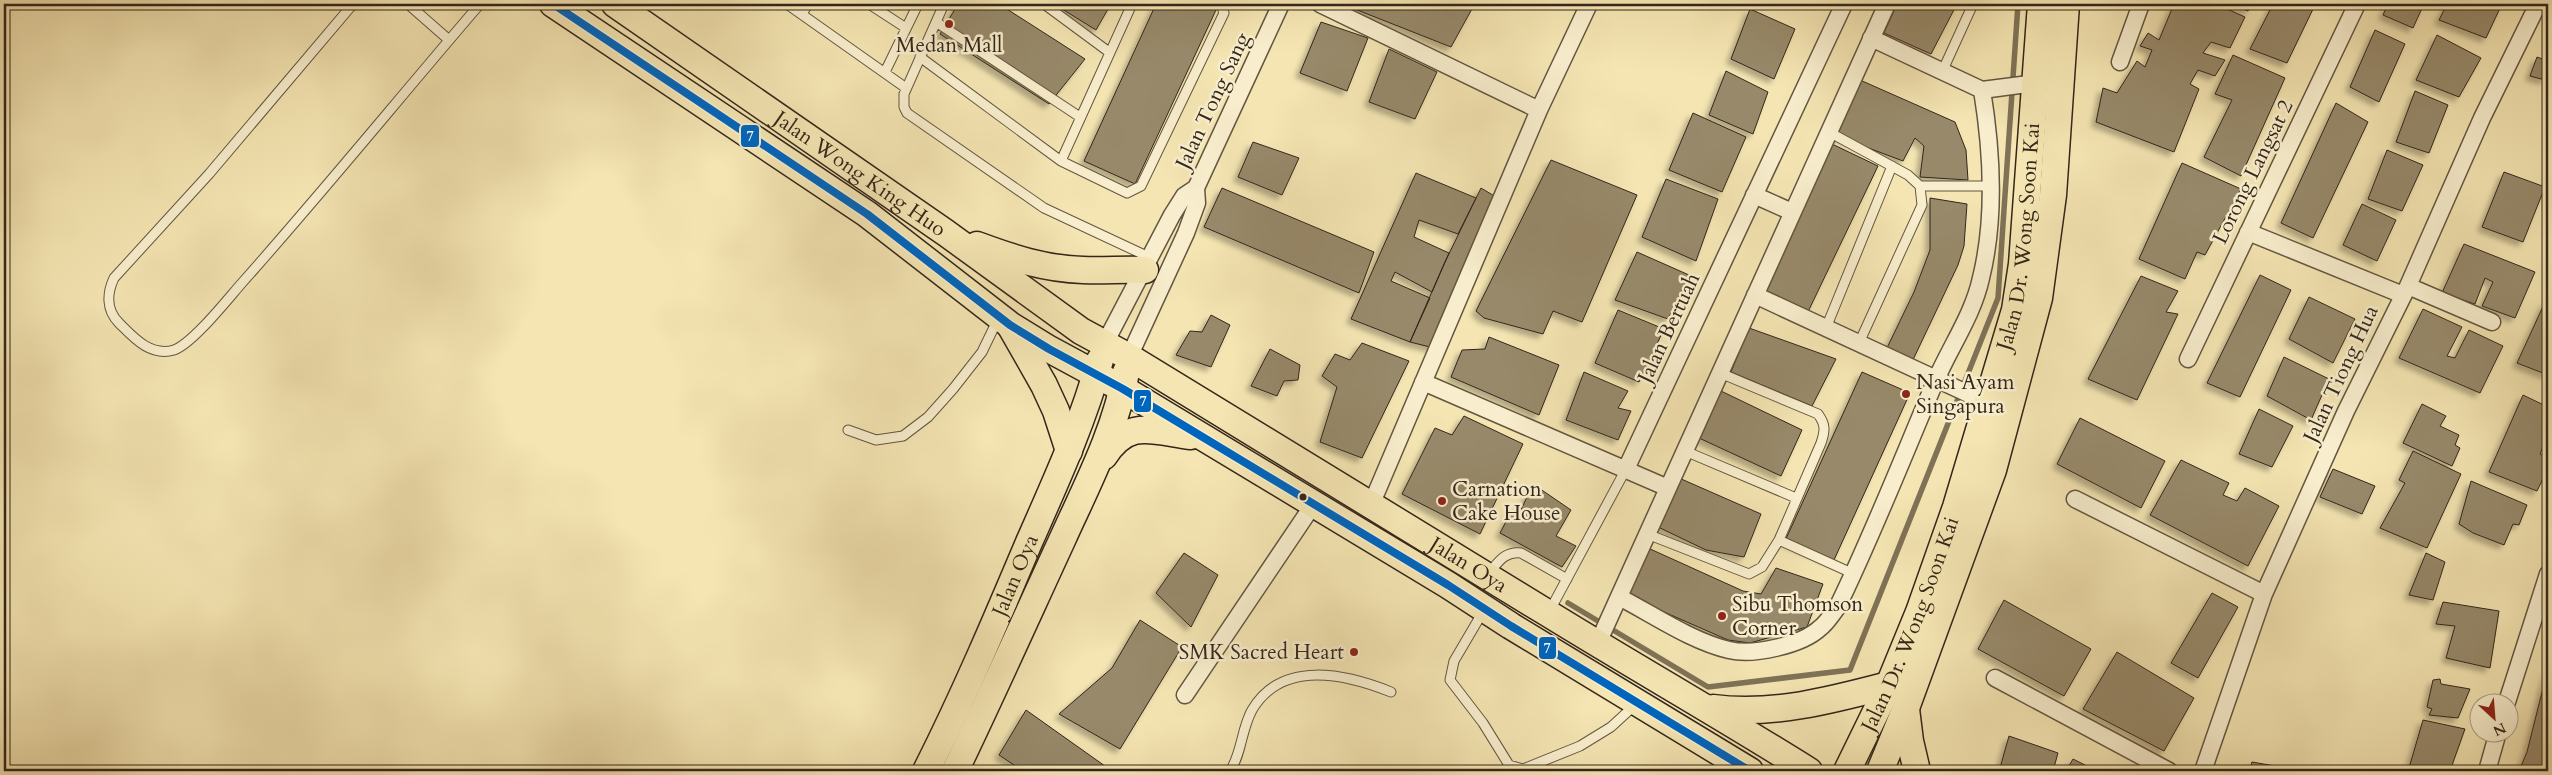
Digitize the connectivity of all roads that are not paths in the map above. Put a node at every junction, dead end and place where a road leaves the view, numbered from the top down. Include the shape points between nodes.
1 (353, 4) edge
2 (408, 4) edge
3 (480, 4) edge
4 (553, 4) edge
5 (615, 4) edge
6 (787, 4) edge
7 (808, 4) edge
8 (869, 4) edge
9 (918, 4) edge
10 (944, 4) edge
11 (1044, 4) edge
12 (1132, 4) edge
13 (1221, 4) edge
14 (1281, 4) edge
15 (1320, 4) edge
16 (1589, 4) edge
17 (1844, 4) edge
18 (1887, 4) edge
19 (1973, 4) edge
20 (2041, 4) edge
21 (2066, 4) edge
22 (2141, 4) edge
23 (2357, 4) edge
24 (2538, 4) edge
25 (802, 14) junction
26 (936, 22) junction
27 (906, 28) junction
28 (1871, 38) junction
29 (449, 40) junction
30 (1110, 52) junction
31 (920, 57) junction
32 (2120, 62) dead end
33 (885, 72) junction
34 (1942, 72) junction
35 (2028, 85) junction
36 (906, 88) junction
37 (1987, 90) junction
38 (1539, 110) junction
39 (1080, 117) junction
40 (1829, 132) junction
41 (1061, 161) junction
42 (1892, 166) junction
43 (1920, 186) junction
44 (1991, 186) junction
45 (1196, 188) junction
46 (1754, 195) junction
47 (1792, 212) junction
48 (2248, 232) junction
49 (946, 233) junction
50 (1148, 264) junction
51 (2405, 290) junction
52 (1755, 295) junction
53 (1004, 321) junction
54 (2492, 322) dead end
55 (1826, 328) junction
56 (1105, 343) junction
57 (1859, 343) junction
58 (1129, 357) junction
59 (2188, 359) dead end
60 (1720, 373) junction
61 (1096, 375) junction
62 (1423, 382) junction
63 (1943, 382) junction
64 (1123, 390) junction
65 (1978, 398) junction
66 (848, 430) dead end
67 (1201, 437) junction
68 (1068, 451) junction
69 (1685, 451) junction
70 (1626, 469) junction
71 (1091, 475) junction
72 (1668, 488) junction
73 (1796, 498) junction
74 (2075, 498) dead end
75 (1313, 505) junction
76 (1371, 505) junction
77 (1647, 534) junction
78 (1779, 540) junction
79 (1488, 574) junction
80 (1854, 574) junction
81 (2548, 574) edge
82 (1567, 579) junction
83 (2264, 594) junction
84 (1619, 597) junction
85 (1485, 609) junction
86 (1548, 614) junction
87 (1601, 637) junction
88 (1996, 678) dead end
89 (1889, 685) junction
90 (1391, 692) dead end
91 (2511, 692) edge
92 (1185, 695) dead end
93 (1638, 702) junction
94 (1707, 707) junction
95 (1906, 708) junction
96 (1692, 734) junction
97 (2495, 742) edge
98 (926, 771) edge
99 (956, 771) edge
100 (1230, 771) edge
101 (1714, 771) edge
102 (1750, 771) edge
103 (1809, 771) edge
104 (1847, 771) edge
105 (1880, 771) edge
106 (1917, 771) edge
107 (2169, 771) edge
108 (2203, 771) edge
109 (2487, 771) edge

1 - 29 lane via 209,174 114,278 108,293 115,319 143,346 159,351 174,350 211,318
2 - 29 lane
3 - 29 lane
4 - 53 main road, Jalan Wong King Huo via 867,214
5 - 49 main road, Jalan Wong King Huo
6 - 25 lane
7 - 25 lane
8 - 27 lane
9 - 27 lane
10 - 26 lane
11 - 30 lane
12 - 30 lane
13 - 41 lane via 1224,13 1141,186 1132,192 1122,192
14 - 45 street, Jalan Tong Sang
15 - 38 street
16 - 38 street
17 - 46 street, Jalan Bertuah
18 - 28 street
19 - 34 lane
20 - 35 main road, Jalan Dr. Wong Soon Kai
21 - 95 main road, Jalan Dr. Wong Soon Kai via 2053,196 2039,298 1993,470
22 - 32 street
23 - 48 street, Lorong Langsat 2
24 - 51 street, Jalan Tiong Hua via 2482,118
25 - 33 lane
26 - 31 lane
26 - 39 lane
27 - 33 lane
28 - 34 street
28 - 40 street
30 - 39 lane
31 - 36 lane
31 - 41 lane
33 - 36 lane
34 - 37 street
35 - 37 street
35 - 65 main road, Jalan Dr. Wong Soon Kai via 2021,273 2013,319
36 - 50 lane via 904,107 920,124 1044,208
37 - 44 street
38 - 62 street
39 - 41 lane
40 - 42 lane
40 - 47 street
42 - 43 lane
42 - 55 lane
43 - 44 lane
43 - 57 lane via 1922,205
44 - 63 street via 1978,290
45 - 50 street, Jalan Tong Sang via 1184,196
45 - 58 street, Jalan Tong Sang via 1197,203 1186,233
46 - 47 street
46 - 70 street, Jalan Bertuah
47 - 52 street
48 - 51 street
48 - 59 street, Lorong Langsat 2
49 - 50 main road via 1040,265 1083,270
49 - 56 main road, Jalan Wong King Huo via 1081,331
50 - 56 street, Jalan Tong Sang
51 - 54 street
51 - 83 street, Jalan Tiong Hua via 2346,411
52 - 55 street
52 - 60 street
53 - 61 main road, Jalan Wong King Huo
53 - 66 lane via 922,422 903,436 876,440
53 - 68 main road via 1048,394
55 - 57 street
56 - 58 main road, Jalan Oya
56 - 61 main road, Jalan Oya
57 - 63 street
58 - 64 main road, Jalan Oya
58 - 76 main road, Jalan Oya
60 - 69 street
60 - 73 lane via 1818,414 1824,422 1821,443
61 - 64 main road, Jalan Oya
61 - 68 main road, Jalan Oya via 1088,404
62 - 70 street
62 - 76 street
63 - 65 street
63 - 80 street
64 - 67 main road, Jalan Oya
64 - 71 main road, Jalan Oya
65 - 89 main road, Jalan Dr. Wong Soon Kai via 1956,507
67 - 71 main road via 1139,429 1129,432 1112,444
67 - 75 main road, Jalan Oya
68 - 98 main road, Jalan Oya via 963,698
69 - 72 street
69 - 73 lane
70 - 72 street
70 - 82 lane
71 - 99 main road, Jalan Oya
72 - 77 street
73 - 78 lane
74 - 83 street
75 - 85 main road, Jalan Oya
75 - 92 street
76 - 79 main road, Jalan Oya
77 - 78 lane via 1749,574 1762,568
77 - 84 street
78 - 80 lane
79 - 82 lane via 1504,556 1515,552
79 - 86 main road, Jalan Oya
80 - 84 street via 1837,608 1820,629 1790,644 1757,651 1730,651 1703,641
81 - 91 street
82 - 86 lane
83 - 108 street, Jalan Tiong Hua
84 - 87 street
85 - 93 main road, Jalan Oya
85 - 93 lane via 1454,661 1450,680 1483,723 1509,765 1523,769 1580,746 1611,727
86 - 87 main road, Jalan Oya
87 - 94 main road, Jalan Oya
88 - 107 street
89 - 94 main road via 1797,706 1740,712
89 - 104 main road, Jalan Dr. Wong Soon Kai
90 - 100 lane via 1344,676 1309,675 1284,681 1253,709
93 - 96 main road, Jalan Oya
94 - 103 main road, Jalan Oya
95 - 105 main road, Jalan Dr. Wong Soon Kai
95 - 106 main road
96 - 101 main road
96 - 102 main road, Jalan Oya
97 - 109 street

